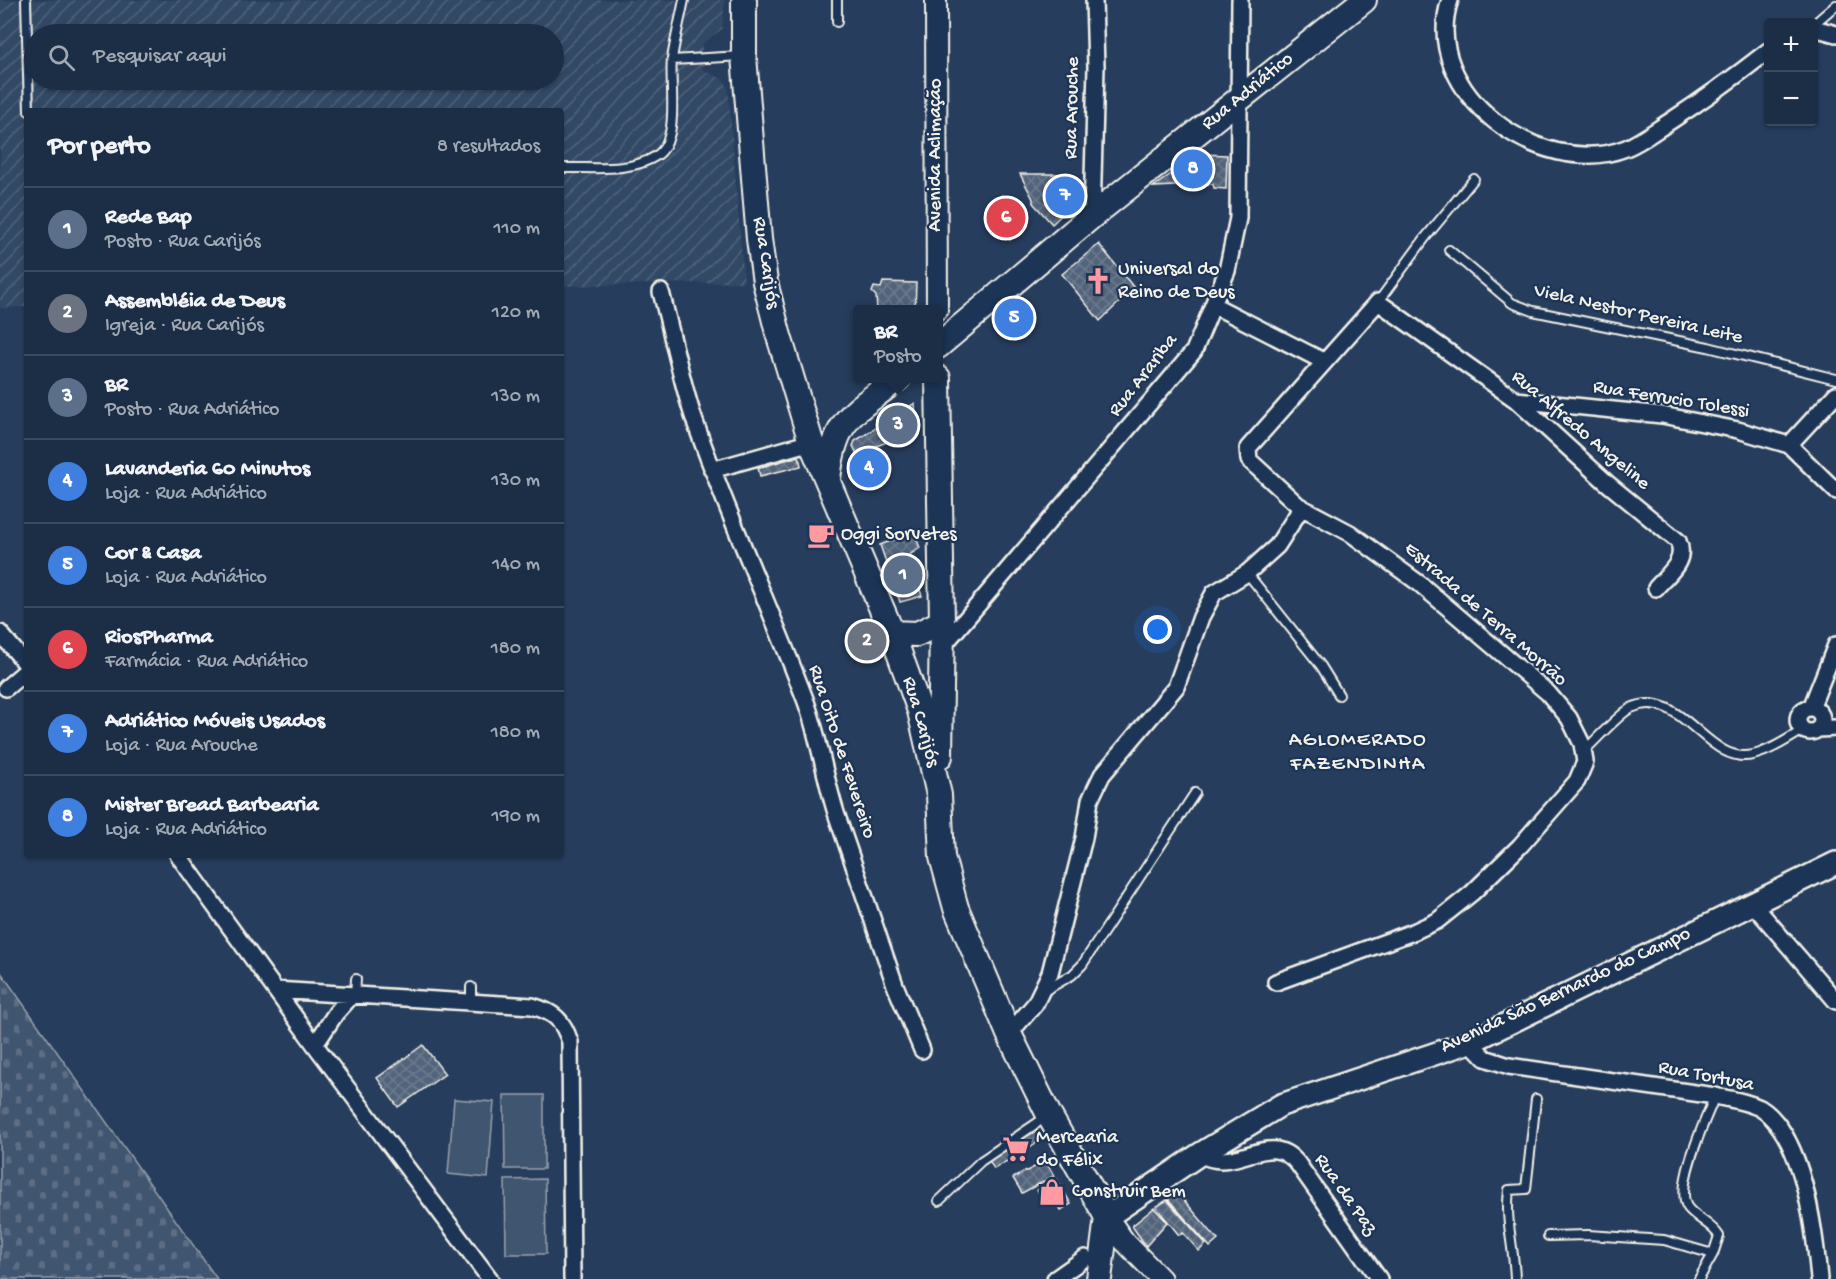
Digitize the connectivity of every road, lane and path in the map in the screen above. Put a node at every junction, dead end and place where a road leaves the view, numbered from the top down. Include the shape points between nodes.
1 (26, 0) edge
2 (684, 0) edge
3 (744, 0) edge
4 (837, 0) edge
5 (936, 0) edge
6 (1094, 0) edge
7 (1240, 0) edge
8 (1364, 0) edge
9 (1450, 0) edge
10 (1836, 5) edge
11 (837, 22) dead end
12 (1818, 22) edge
13 (26, 24) edge
14 (1818, 27) edge
15 (1836, 34) edge
16 (1764, 54) edge
17 (744, 56) junction
18 (672, 60) junction
19 (28, 90) edge
20 (1240, 99) junction
21 (28, 108) edge
22 (564, 168) edge
23 (1474, 179) dead end
24 (1092, 216) junction
25 (1449, 250) dead end
26 (661, 292) dead end
27 (1378, 302) junction
28 (937, 305) edge
29 (1213, 305) junction
30 (943, 343) edge
31 (1323, 361) junction
32 (1836, 379) edge
33 (892, 383) edge
34 (938, 383) edge
35 (796, 393) junction
36 (1836, 394) edge
37 (1516, 400) junction
38 (844, 421) junction
39 (811, 442) junction
40 (1789, 445) junction
41 (712, 470) junction
42 (828, 481) junction
43 (1836, 491) edge
44 (1302, 507) junction
45 (1247, 573) junction
46 (1656, 588) dead end
47 (942, 622) junction
48 (0, 633) edge
49 (892, 633) junction
50 (1836, 645) edge
51 (942, 647) junction
52 (24, 661) edge
53 (24, 673) edge
54 (6, 688) dead end
55 (1339, 695) dead end
56 (1836, 728) edge
57 (1810, 730) junction
58 (1583, 752) junction
59 (1195, 793) dead end
60 (939, 795) junction
61 (180, 858) edge
62 (1836, 863) edge
63 (1752, 903) junction
64 (1276, 981) dead end
65 (354, 989) junction
66 (275, 990) junction
67 (1042, 992) junction
68 (1836, 1001) edge
69 (1009, 1034) junction
70 (1470, 1042) junction
71 (315, 1045) junction
72 (922, 1050) dead end
73 (1715, 1096) junction
74 (1536, 1099) dead end
75 (1049, 1115) junction
76 (1200, 1155) junction
77 (939, 1201) dead end
78 (1103, 1208) junction
79 (1548, 1236) dead end
80 (1713, 1254) junction
81 (1083, 1269) edge
82 (490, 1279) edge
83 (572, 1279) edge
84 (1055, 1279) edge
85 (1099, 1279) edge
86 (1161, 1279) edge
87 (1379, 1279) edge
88 (1515, 1279) edge
89 (1699, 1279) edge
90 (1819, 1279) edge

1 - 13 lane
2 - 18 lane
3 - 17 main road, Rua Carijós
4 - 11 lane
5 - 28 street, Avenida Aclimação
6 - 24 street, Rua Arouche
7 - 20 street, Rua Arariba
8 - 20 main road, Rua Adriático
9 - 16 street via 1448,53 1456,76 1470,97 1506,129 1541,146 1570,154 1600,154 1626,148 1686,111
10 - 12 lane
14 - 15 street
17 - 18 lane
17 - 35 main road, Rua Carijós via 765,282
18 - 22 lane via 671,129 667,144 658,155 627,166
19 - 21 lane
20 - 24 main road, Rua Adriático
20 - 29 street, Rua Arariba via 1238,218 1227,271
23 - 27 lane
24 - 30 main road, Rua Adriático
25 - 32 lane, Viela Nestor Pereira Leite via 1512,303 1533,311 1708,347
26 - 41 street, Rua Oito de Fevereiro via 692,413
27 - 31 street
27 - 37 street, Rua Alfredo Angeline
29 - 31 street
29 - 51 street, Rua Arariba via 1194,351 1177,374
31 - 44 street, Estrada de Terra Morrão via 1248,448 1249,460
33 - 38 main road
34 - 47 main road
35 - 38 main road via 820,416
35 - 39 main road, Rua Carijós
36 - 40 street
37 - 40 street, Rua Ferrucio Tolessi via 1662,415
37 - 46 street, Rua Alfredo Angeline via 1678,541 1680,561
38 - 42 main road via 832,445
39 - 41 street
39 - 42 main road, Rua Carijós
40 - 43 street, Rua Ferrucio Tolessi
41 - 72 street, Rua Oito de Fevereiro via 806,700 836,813 895,985
42 - 49 main road, Rua Carijós
44 - 45 street via 1277,546
44 - 58 street, Estrada de Terra Morrão via 1389,560 1548,693 1569,718
45 - 55 lane via 1321,666
45 - 67 street via 1214,593 1176,687 1102,775 1090,800 1084,838
47 - 49 main road via 917,634
47 - 51 main road
48 - 52 street
49 - 60 main road, Rua Carijós via 920,711
50 - 57 street via 1811,708 1821,714 1822,722
51 - 60 main road
53 - 54 street
56 - 57 street
57 - 58 lane via 1753,755 1731,755 1676,713 1655,704 1631,708
58 - 64 street via 1585,762 1577,781 1520,846 1437,921
59 - 67 lane via 1082,965 1063,982
60 - 69 main road, Rua Carijós via 942,857 948,884
61 - 66 street
62 - 63 main road, Avenida São Bernardo do Campo
63 - 68 street
63 - 70 main road, Avenida São Bernardo do Campo
65 - 66 street
65 - 71 street
65 - 83 street via 471,994 532,1005 557,1016 565,1026 570,1042
66 - 71 street
67 - 69 street
69 - 75 main road, Rua Carijós
70 - 73 street, Rua Tortusa via 1485,1058 1509,1066
70 - 76 main road, Avenida São Bernardo do Campo via 1281,1105
71 - 82 street
73 - 80 lane via 1697,1140 1683,1195 1688,1208 1717,1232 1719,1240
73 - 90 street, Rua Tortusa via 1760,1109 1771,1117 1788,1144 1814,1223
74 - 88 lane via 1526,1189 1509,1190 1506,1213
75 - 77 lane via 981,1161
75 - 78 main road, Rua Carijós
76 - 78 main road, Avenida São Bernardo do Campo
76 - 87 street, Rua da Paz via 1220,1162 1271,1150 1285,1151
78 - 81 main road
78 - 85 main road
78 - 86 street via 1124,1241
79 - 80 lane via 1664,1240
80 - 89 lane
81 - 84 street

